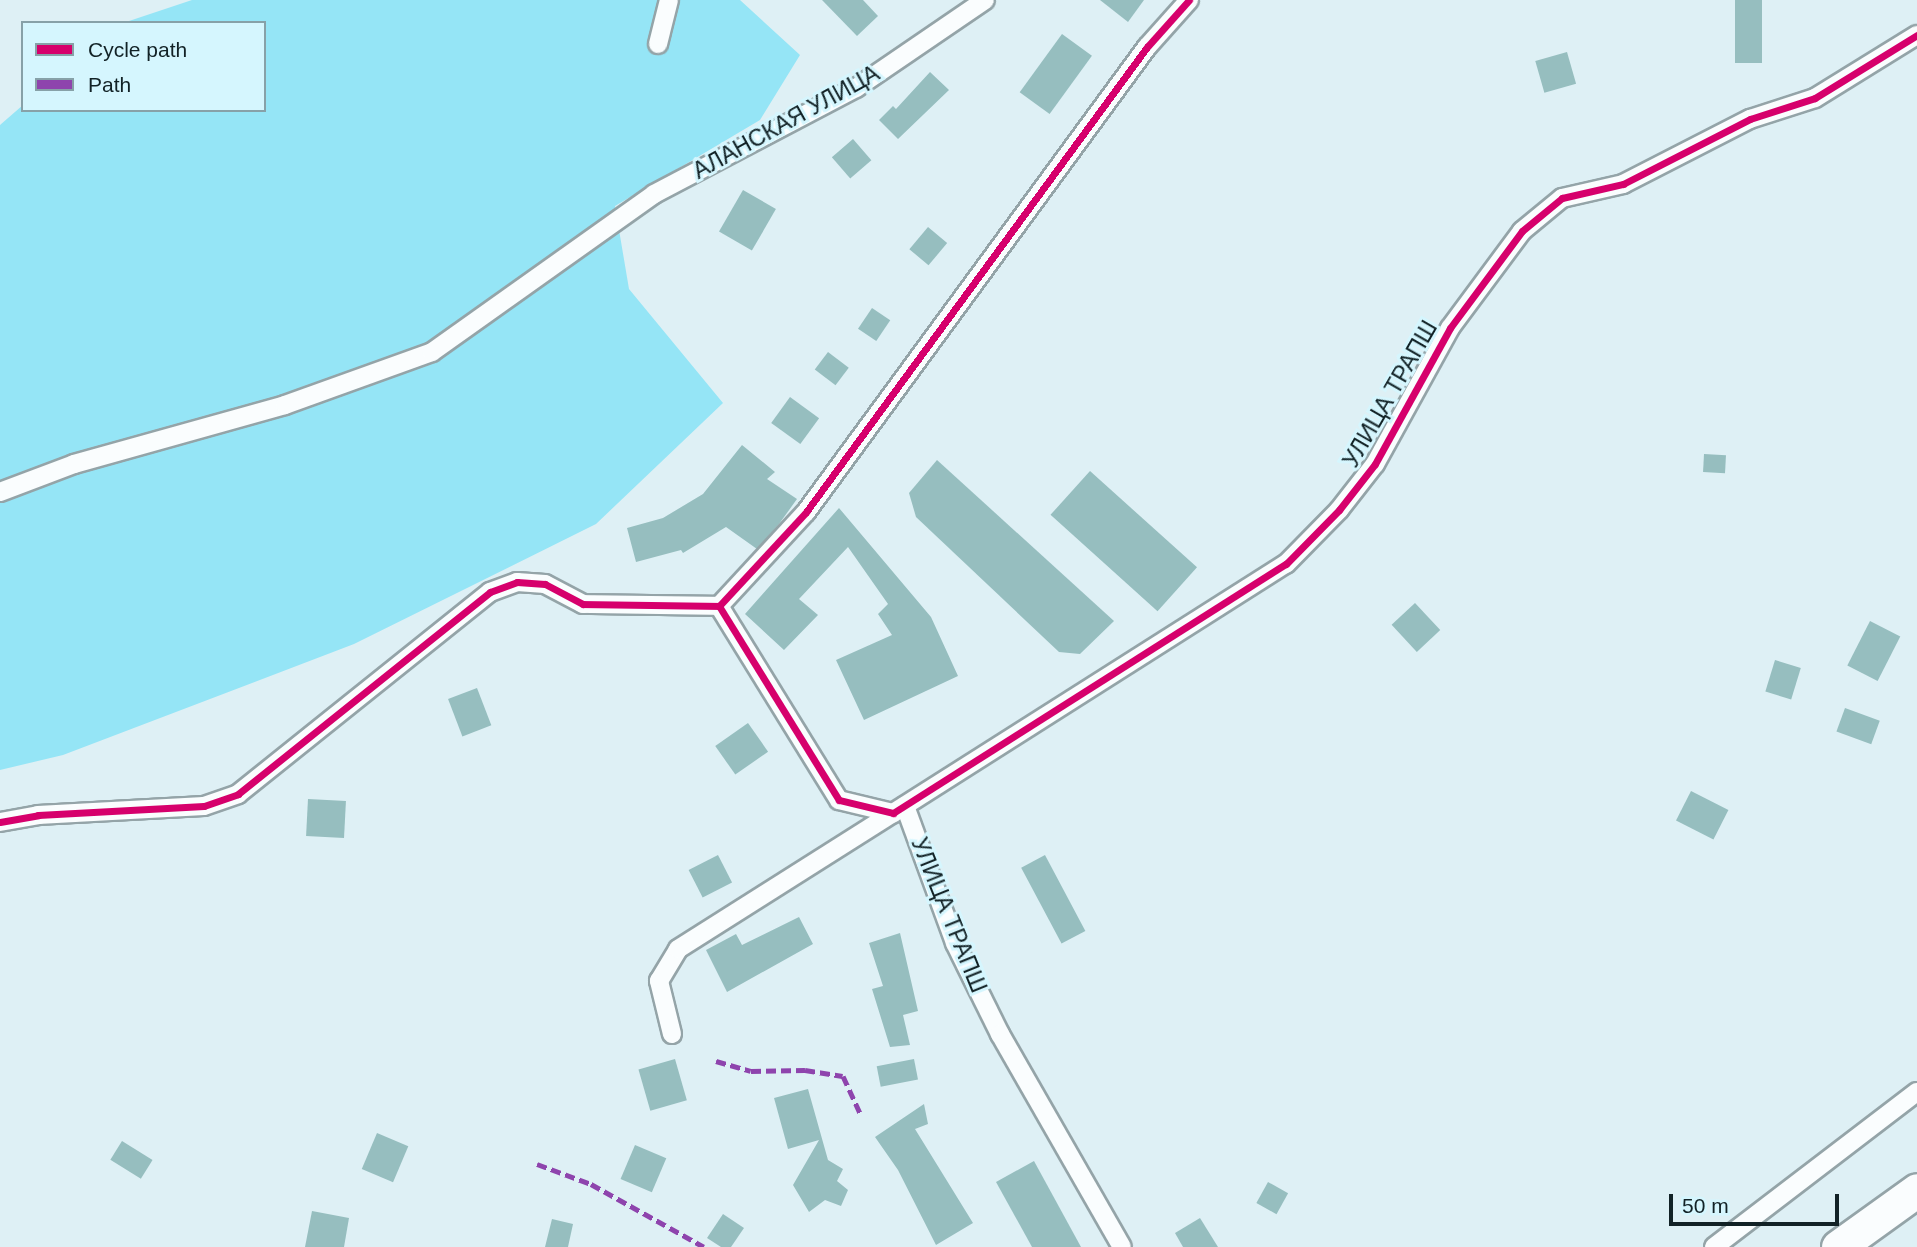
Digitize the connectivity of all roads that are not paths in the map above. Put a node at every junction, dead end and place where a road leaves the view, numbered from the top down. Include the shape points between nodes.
1 (669, 0) edge
2 (985, 0) edge
3 (1189, 0) edge
4 (1917, 35) edge
5 (658, 44) dead end
6 (0, 492) edge
7 (719, 606) junction
8 (899, 810) junction
9 (0, 822) edge
10 (672, 1034) dead end
11 (1917, 1092) edge
12 (1917, 1189) edge
13 (1122, 1247) edge
14 (1714, 1247) edge
15 (1838, 1247) edge

1 - 5 street
2 - 6 street, АЛАНСКАЯ УЛИЦА via 856,88 654,194 432,352 285,404 74,464
3 - 7 street via 1147,47 806,512
4 - 8 street, УЛИЦА ТРАПШ via 1815,99 1750,119 1623,184 1562,198 1522,230 1450,328 1375,464 1339,510 1286,564
7 - 8 street via 839,800
7 - 9 street via 583,604 545,584 517,582 490,592 238,794 205,806 38,815
8 - 10 street via 678,948 659,981
8 - 13 street, УЛИЦА ТРАПШ via 994,1023
11 - 14 street
12 - 15 highway

